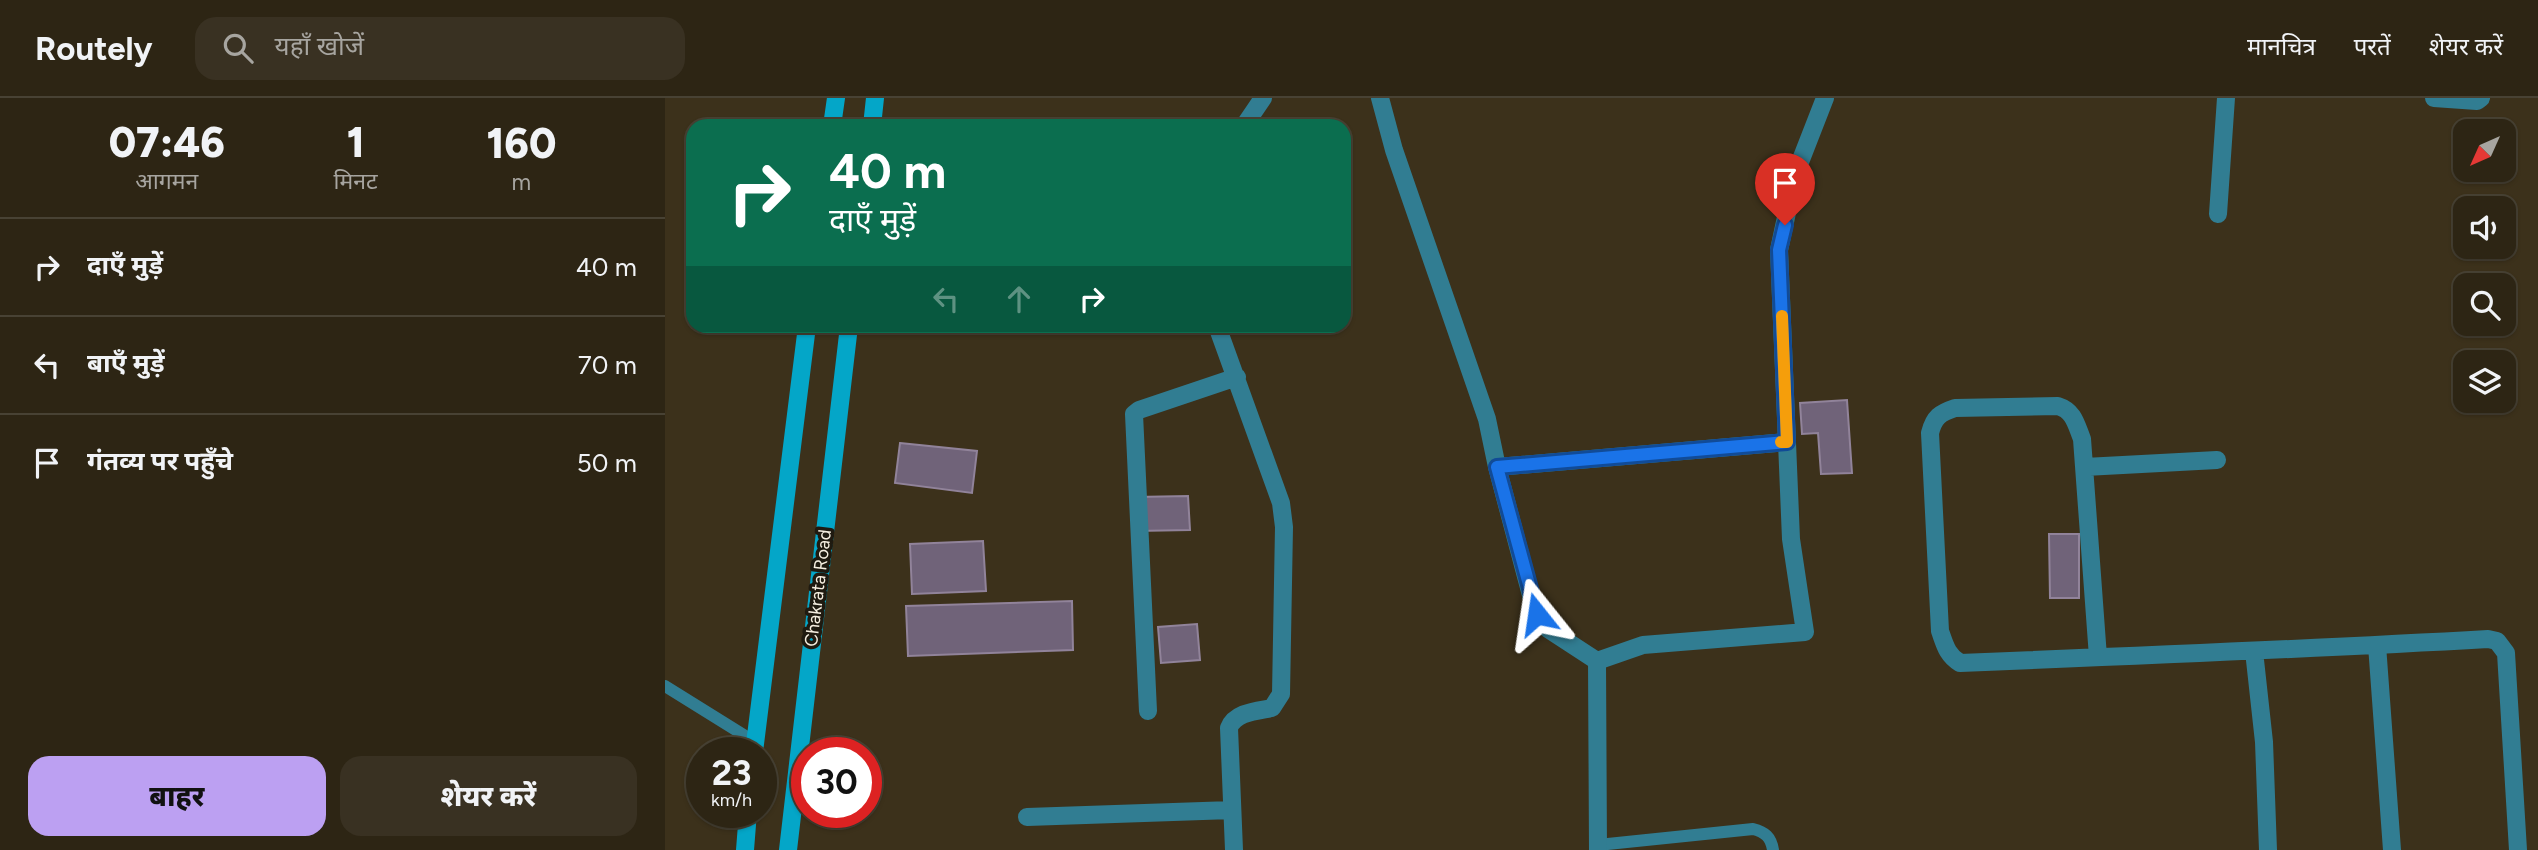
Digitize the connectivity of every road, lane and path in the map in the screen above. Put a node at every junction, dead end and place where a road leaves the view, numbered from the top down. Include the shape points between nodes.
1 (836, 98) edge
2 (875, 98) edge
3 (1262, 98) edge
4 (1380, 98) edge
5 (1825, 98) edge
6 (2226, 98) edge
7 (2434, 98) edge
8 (2481, 98) edge
9 (833, 119) edge
10 (873, 119) edge
11 (1248, 119) edge
12 (2218, 214) dead end
13 (806, 333) edge
14 (848, 333) edge
15 (1220, 333) edge
16 (1237, 377) junction
17 (1787, 442) junction
18 (2217, 460) dead end
19 (1497, 467) junction
20 (2085, 467) junction
21 (2377, 645) junction
22 (2254, 651) junction
23 (2098, 657) junction
24 (1597, 661) junction
25 (665, 685) edge
26 (1148, 711) dead end
27 (740, 737) edge
28 (756, 737) edge
29 (1232, 810) junction
30 (1027, 817) dead end
31 (747, 828) edge
32 (1598, 847) edge
33 (745, 850) edge
34 (788, 850) edge
35 (1234, 850) edge
36 (1773, 850) edge
37 (2268, 850) edge
38 (2392, 850) edge
39 (2518, 850) edge

1 - 9 main road
2 - 10 main road
3 - 11 street
4 - 19 street via 1487,419
5 - 17 street via 1795,175 1779,250
6 - 12 street
7 - 8 street
13 - 28 main road
14 - 34 main road, Chakrata Road
15 - 16 street
16 - 26 street via 1134,414
16 - 29 street via 1281,503 1284,527 1281,694 1272,708 1232,719
17 - 19 street
17 - 24 street via 1791,539 1805,632 1643,645
18 - 20 street
19 - 24 street via 1537,614 1548,629
20 - 23 street
20 - 23 street via 2082,439 2067,409 1955,408 1933,421 1940,631 1946,650 1960,663
21 - 22 street
21 - 38 street
21 - 39 street via 2488,639 2502,646
22 - 23 street
22 - 37 street via 2264,742
24 - 32 street
25 - 27 lane
29 - 30 street
29 - 35 street
31 - 33 main road
32 - 36 lane via 1753,829 1764,832

